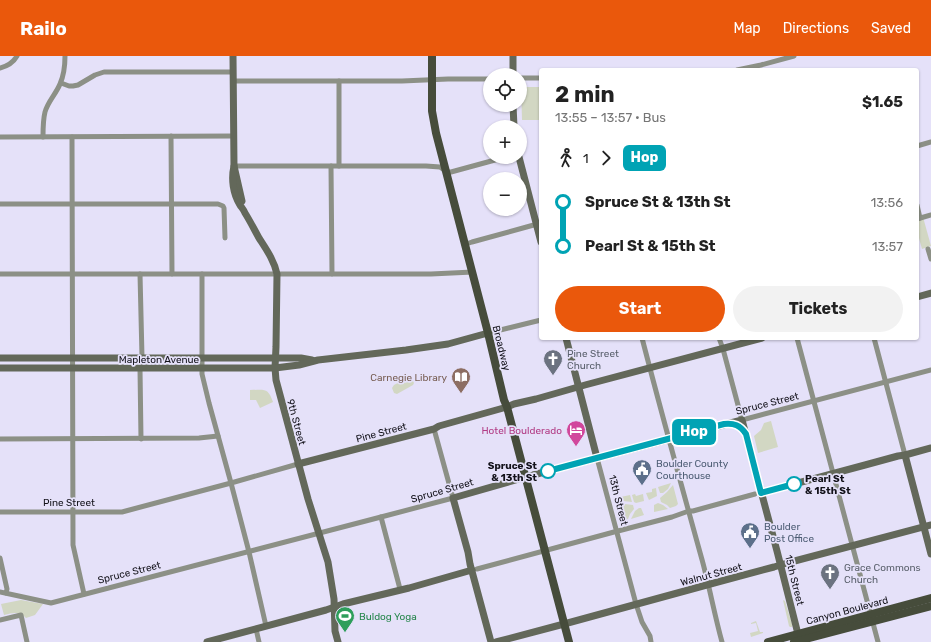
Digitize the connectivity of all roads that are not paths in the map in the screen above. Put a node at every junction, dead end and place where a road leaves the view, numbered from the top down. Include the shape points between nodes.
1 (17, 56) edge
2 (65, 56) edge
3 (233, 56) edge
4 (432, 56) edge
5 (513, 56) edge
6 (794, 56) edge
7 (0, 68) edge
8 (513, 68) edge
9 (746, 68) edge
10 (233, 72) junction
11 (527, 78) edge
12 (539, 78) edge
13 (483, 79) edge
14 (432, 80) junction
15 (233, 81) junction
16 (339, 81) junction
17 (60, 83) junction
18 (171, 136) junction
19 (234, 136) junction
20 (0, 137) edge
21 (43, 137) junction
22 (72, 137) junction
23 (931, 142) edge
24 (919, 145) edge
25 (483, 163) edge
26 (521, 164) edge
27 (234, 166) junction
28 (331, 166) junction
29 (339, 166) junction
30 (447, 172) junction
31 (0, 204) edge
32 (72, 204) junction
33 (171, 204) junction
34 (931, 216) edge
35 (919, 219) edge
36 (539, 224) edge
37 (225, 238) dead end
38 (466, 244) junction
39 (928, 249) dead end
40 (931, 259) edge
41 (473, 272) junction
42 (0, 274) edge
43 (73, 274) junction
44 (140, 274) junction
45 (172, 274) junction
46 (202, 274) junction
47 (277, 274) junction
48 (332, 274) junction
49 (931, 293) edge
50 (919, 296) edge
51 (539, 320) edge
52 (488, 333) junction
53 (567, 340) edge
54 (643, 340) edge
55 (720, 340) edge
56 (754, 340) edge
57 (798, 340) edge
58 (875, 340) edge
59 (723, 348) junction
60 (0, 358) edge
61 (73, 358) junction
62 (142, 358) junction
63 (202, 358) junction
64 (275, 358) junction
65 (318, 360) junction
66 (0, 368) edge
67 (202, 368) junction
68 (275, 368) junction
69 (650, 368) junction
70 (73, 369) junction
71 (140, 369) junction
72 (931, 370) edge
73 (886, 383) junction
74 (579, 387) junction
75 (814, 401) junction
76 (507, 407) junction
77 (742, 420) junction
78 (724, 424) junction
79 (434, 429) junction
80 (746, 434) junction
81 (218, 436) junction
82 (0, 439) edge
83 (73, 439) junction
84 (141, 439) junction
85 (669, 439) junction
86 (931, 448) edge
87 (905, 455) junction
88 (598, 460) junction
89 (298, 464) junction
90 (833, 474) junction
91 (526, 477) junction
92 (231, 483) junction
93 (468, 493) junction
94 (758, 493) junction
95 (453, 498) junction
96 (0, 512) edge
97 (73, 512) junction
98 (458, 516) junction
99 (381, 517) junction
100 (927, 526) edge
101 (319, 534) junction
102 (852, 546) junction
103 (545, 550) junction
104 (777, 551) junction
105 (249, 552) junction
106 (931, 554) edge
107 (0, 558) edge
108 (781, 565) junction
109 (474, 570) junction
110 (764, 570) junction
111 (708, 584) junction
112 (400, 589) junction
113 (3, 592) edge
114 (84, 594) junction
115 (931, 598) edge
116 (636, 604) junction
117 (931, 606) edge
118 (334, 608) junction
119 (871, 618) junction
120 (0, 620) edge
121 (564, 624) junction
122 (266, 626) junction
123 (256, 629) junction
124 (489, 633) junction
125 (504, 640) junction
126 (798, 640) edge
127 (28, 642) edge
128 (207, 642) edge
129 (259, 642) edge
130 (338, 642) edge
131 (492, 642) edge
132 (496, 642) edge
133 (569, 642) edge
134 (651, 642) edge
135 (722, 642) edge
136 (768, 642) edge
137 (878, 642) edge

1 - 7 street via 12,63
2 - 17 street
3 - 10 street, 9th Street
4 - 14 main road, Broadway
5 - 8 street
6 - 9 street
10 - 15 street, 9th Street
10 - 17 street via 104,72 78,85
11 - 12 street
13 - 14 street
14 - 16 street
14 - 30 main road, Broadway via 434,122
15 - 16 street
15 - 19 street, 9th Street
16 - 29 street
17 - 21 street via 45,112
18 - 19 street
18 - 22 street
18 - 33 street
19 - 27 street, 9th Street
20 - 21 street
21 - 22 street
22 - 32 street
23 - 24 street
25 - 30 street
26 - 36 street
27 - 28 street
27 - 47 street, 9th Street via 244,211 272,258
28 - 29 street
28 - 48 street
29 - 30 street via 426,166 440,167
30 - 38 main road, Broadway
31 - 32 street
32 - 33 street
32 - 43 street
33 - 37 street via 221,204 224,208
33 - 45 street
34 - 35 street
36 - 38 street
38 - 41 main road, Broadway
39 - 40 street
41 - 48 street
41 - 52 main road, Broadway
42 - 43 street
43 - 44 street
43 - 61 street
44 - 45 street
44 - 62 street
45 - 46 street
46 - 47 street
46 - 63 street
47 - 48 street
47 - 64 street, 9th Street
49 - 50 street
51 - 52 street, Mapleton Avenue
52 - 65 street, Mapleton Avenue via 448,344
52 - 76 main road, Broadway
53 - 74 street, 13th Street
54 - 69 street
55 - 59 street, 15th Street
56 - 59 street, Pine Street
57 - 75 street
58 - 73 street
59 - 69 street, Pine Street
59 - 77 street, 15th Street
60 - 61 street, Mapleton Avenue
61 - 62 street, Mapleton Avenue
61 - 70 street
62 - 63 street, Mapleton Avenue
62 - 71 street
63 - 64 street, Mapleton Avenue
63 - 67 street
64 - 65 street, Mapleton Avenue
64 - 68 street, 9th Street
65 - 68 street, Mapleton Avenue
66 - 70 street, Mapleton Avenue
67 - 68 street, Mapleton Avenue
67 - 71 street, Mapleton Avenue
67 - 81 street
68 - 89 street, 9th Street
69 - 74 street, Pine Street
69 - 85 street
70 - 71 street, Mapleton Avenue
70 - 83 street
71 - 84 street
72 - 73 street, Spruce Street
73 - 75 street, Spruce Street
73 - 87 street
74 - 76 street, Pine Street
74 - 88 street, 13th Street
75 - 77 street, Spruce Street
75 - 90 street
76 - 79 street, Pine Street
76 - 91 main road, Broadway
77 - 78 street, Spruce Street
77 - 80 street, 15th Street
78 - 80 street via 737,425
78 - 85 street, Spruce Street
79 - 89 street, Pine Street
79 - 95 street
80 - 94 street, 15th Street
81 - 84 street
81 - 92 street
82 - 83 street
83 - 84 street
83 - 97 street
85 - 88 street, Spruce Street
85 - 111 street
86 - 87 street
87 - 90 street
87 - 100 street
88 - 91 street, Spruce Street
88 - 116 street, 13th Street
89 - 92 street, Pine Street
89 - 101 street, 9th Street
90 - 94 street
90 - 102 street
91 - 93 street, Spruce Street
91 - 103 main road, Broadway
92 - 97 street, Pine Street via 122,512
92 - 105 street
93 - 95 street, Spruce Street
93 - 98 street via 459,502
94 - 103 street
94 - 104 street, 15th Street
95 - 98 street
95 - 99 street, Spruce Street
96 - 97 street, Pine Street
97 - 114 street via 73,544
98 - 109 street
99 - 101 street, Spruce Street
99 - 112 street
100 - 102 street, Walnut Street
100 - 106 street
101 - 105 street, Spruce Street
101 - 118 street, 9th Street via 328,562
102 - 108 street, Walnut Street
102 - 119 street
103 - 109 street
103 - 121 main road, Broadway
104 - 108 street, 15th Street
104 - 110 street via 775,562
105 - 114 street, Spruce Street
105 - 122 street
107 - 113 street via 7,589
108 - 110 street, Walnut Street
108 - 126 street, 15th Street
109 - 112 street
109 - 124 street
110 - 111 street, Walnut Street
111 - 116 street, Walnut Street
111 - 135 street
112 - 118 street
113 - 114 street, Spruce Street via 51,603
115 - 119 main road, Canyon Boulevard
116 - 121 street, Walnut Street
116 - 134 street, 13th Street
117 - 119 main road, Canyon Boulevard
118 - 122 street
118 - 130 street, 9th Street
119 - 126 main road, Canyon Boulevard
119 - 137 street
120 - 127 street via 21,614
121 - 125 street, Walnut Street
121 - 133 main road, Broadway
122 - 123 street
123 - 128 street
123 - 129 street
124 - 125 street via 497,640
124 - 131 street
125 - 132 street, Walnut Street
126 - 136 main road, Canyon Boulevard

